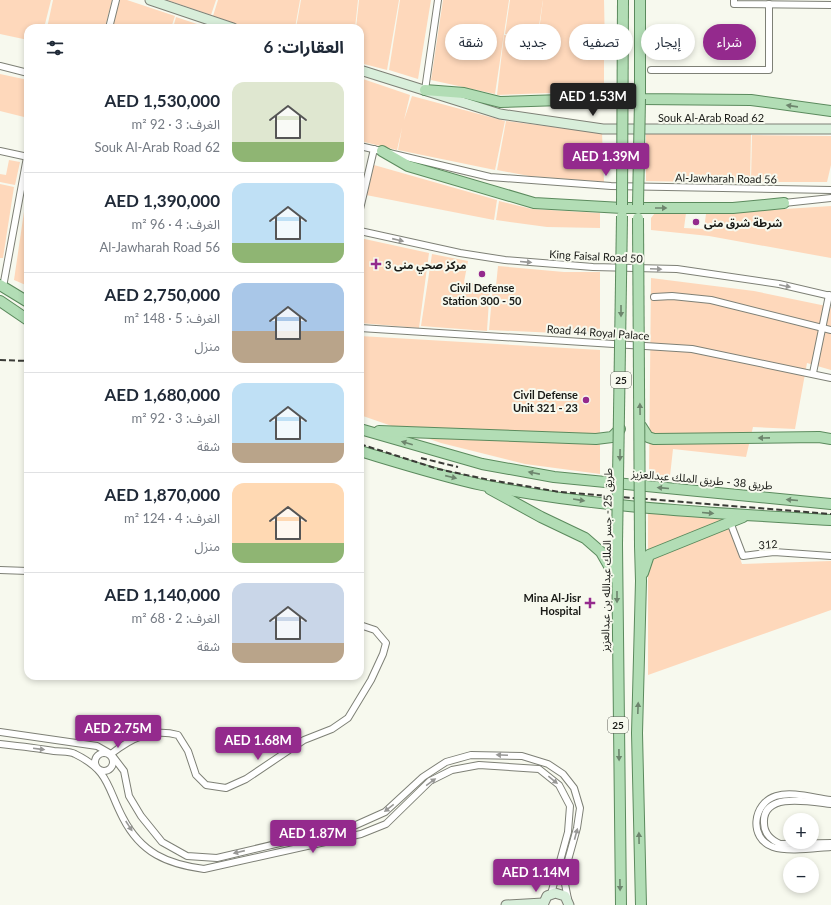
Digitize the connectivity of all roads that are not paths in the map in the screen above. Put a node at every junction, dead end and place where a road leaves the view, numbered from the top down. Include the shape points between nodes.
1 (116, 0) edge
2 (150, 0) edge
3 (438, 0) edge
4 (623, 0) edge
5 (640, 0) edge
6 (734, 2) edge
7 (769, 4) junction
8 (831, 5) edge
9 (110, 24) edge
10 (221, 24) edge
11 (0, 66) edge
12 (651, 70) dead end
13 (24, 71) edge
14 (364, 71) edge
15 (425, 90) junction
16 (622, 98) junction
17 (640, 98) junction
18 (831, 111) edge
19 (831, 129) edge
20 (364, 147) edge
21 (378, 150) junction
22 (0, 151) edge
23 (24, 156) edge
24 (24, 176) edge
25 (831, 188) edge
26 (364, 196) edge
27 (831, 198) edge
28 (784, 203) joint
29 (638, 206) junction
30 (622, 210) junction
31 (364, 232) edge
32 (2, 283) edge
33 (830, 296) edge
34 (654, 297) dead end
35 (24, 299) edge
36 (0, 301) edge
37 (24, 317) edge
38 (364, 328) edge
39 (823, 328) junction
40 (831, 330) edge
41 (813, 373) junction
42 (831, 378) edge
43 (641, 426) junction
44 (620, 429) junction
45 (364, 430) edge
46 (364, 431) edge
47 (831, 439) edge
48 (364, 451) edge
49 (483, 485) junction
50 (831, 504) edge
51 (748, 516) junction
52 (831, 520) edge
53 (730, 522) junction
54 (831, 556) edge
55 (0, 570) edge
56 (24, 571) edge
57 (617, 581) junction
58 (641, 581) junction
59 (364, 626) edge
60 (0, 732) edge
61 (0, 744) edge
62 (111, 754) junction
63 (97, 768) junction
64 (831, 800) edge
65 (831, 804) edge
66 (831, 843) edge
67 (831, 847) edge
68 (551, 894) junction
69 (568, 902) edge
70 (543, 904) edge
71 (506, 905) edge
72 (620, 905) edge
73 (641, 905) edge

1 - 9 street
2 - 10 main road
3 - 15 street
4 - 16 main road, طريق 25 - جسر الملك عبدالله بن عبدالعزيز / 25, bridge
5 - 17 main road
6 - 7 street
7 - 8 street
7 - 12 street via 769,70
11 - 13 street
14 - 15 main road, Souk Al-Arab Road 62
15 - 16 main road via 464,93 500,102
15 - 19 main road, Souk Al-Arab Road 62 via 500,114 603,129
16 - 30 main road, طريق 25 - جسر الملك عبدالله بن عبدالعزيز / 25, bridge
18 -> 17 main road via 751,100
17 - 29 main road, bridge
20 - 21 street, Al-Jawharah Road 56
21 - 25 street, Al-Jawharah Road 56 via 490,177 611,186
21 - 26 street
21 - 30 main road via 408,166 534,203
22 - 23 street
24 - 32 street
27 - 28 street
29 -> 28 main road via 733,208
29 - 30 main road
43 -> 29 main road, 25, bridge
30 -> 44 main road, طريق 25 - جسر الملك عبدالله بن عبدالعزيز / 25, bridge
31 -> 33 street, King Faisal Road 50 via 505,260 593,267 677,269 779,284
32 - 35 main road
33 - 39 street
34 - 39 street via 711,300
36 - 37 main road
38 - 41 street, Road 44 Royal Palace via 692,349
39 - 40 street
39 - 41 street
41 - 42 street, Road 44 Royal Palace
47 -> 43 main road via 654,439 648,437
43 - 58 main road, 25, bridge
44 - 45 main road via 612,437 596,439
44 -> 57 main road, طريق 25 - جسر الملك عبدالله بن عبدالعزيز / 25, bridge
50 -> 46 main road, طريق 38 - طريق الملك عبدالعزيز via 554,478 482,464
48 -> 49 main road via 426,472
49 -> 51 main road via 606,504
49 - 57 main road via 585,538 600,552
51 - 52 main road
51 - 53 main road
53 - 54 street, 312 via 743,556 774,552
53 - 58 main road via 649,555
55 - 56 street
57 -> 72 main road, طريق 25 - جسر الملك عبدالله بن عبدالعزيز / 25
73 -> 58 main road, 25 via 637,733
59 - 62 street via 375,630 386,643 371,680 348,718 332,729 304,740 246,779 226,788 206,785 196,775 188,751 178,735 167,732 154,732 135,739
60 - 62 street via 97,746
61 -> 63 street via 74,753
62 - 63 street via 104,752 98,755 95,761
62 - 63 street via 114,761 111,768 104,771
69 -> 62 street via 566,871 578,828 580,808 574,788 563,774 548,764 522,756 496,755 471,755 446,762 423,777 385,812 356,825 218,858 187,856 162,842 129,796 124,771
63 -> 68 street via 110,785 123,818 139,842 160,858 204,869 361,834 386,824 430,781 452,770 479,765 539,769 559,785 570,806 568,832
64 - 67 street via 790,794 776,796 763,804 756,818 757,830 763,840 771,846 780,849
65 - 66 street via 788,800 776,803 764,816 767,834 780,844
68 - 69 main road via 562,894
68 - 70 main road
70 - 71 main road

